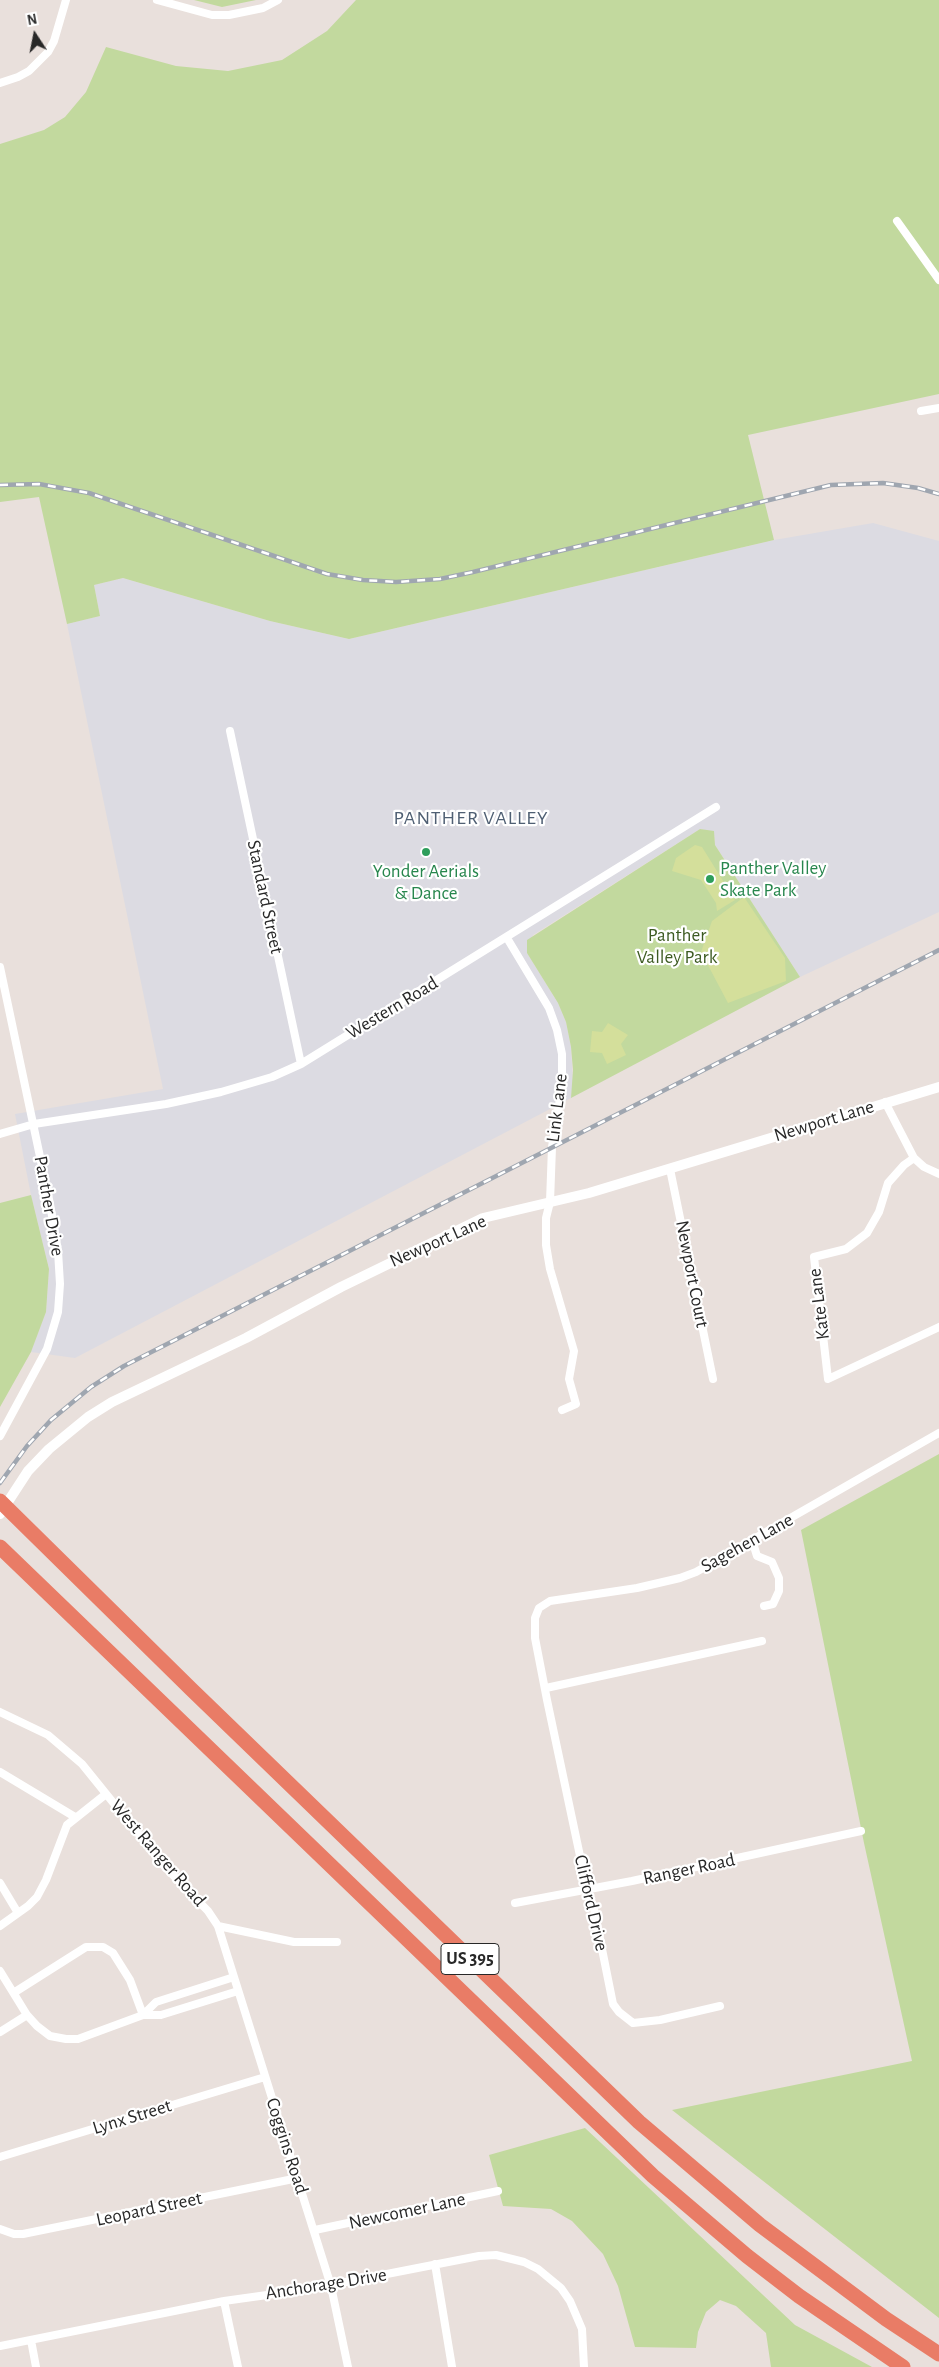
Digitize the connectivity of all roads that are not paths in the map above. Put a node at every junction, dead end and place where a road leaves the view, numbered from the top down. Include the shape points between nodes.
1 (66, 0) edge
2 (157, 0) edge
3 (278, 0) edge
4 (0, 83) edge
5 (897, 221) dead end
6 (939, 280) edge
7 (939, 408) edge
8 (921, 411) dead end
9 (230, 731) dead end
10 (716, 807) dead end
11 (506, 938) junction
12 (0, 966) edge
13 (301, 1064) junction
14 (939, 1087) edge
15 (885, 1102) junction
16 (34, 1124) junction
17 (0, 1134) edge
18 (914, 1158) junction
19 (670, 1169) junction
20 (939, 1174) edge
21 (550, 1202) junction
22 (939, 1327) edge
23 (713, 1380) dead end
24 (562, 1410) dead end
25 (939, 1433) edge
26 (0, 1436) edge
27 (0, 1501) edge
28 (0, 1514) edge
29 (752, 1540) junction
30 (3, 1551) edge
31 (764, 1606) dead end
32 (539, 1608) joint
33 (762, 1641) dead end
34 (546, 1688) junction
35 (0, 1712) edge
36 (0, 1772) edge
37 (106, 1794) junction
38 (75, 1818) junction
39 (861, 1831) dead end
40 (0, 1883) edge
41 (587, 1889) junction
42 (515, 1902) dead end
43 (18, 1913) junction
44 (0, 1926) edge
45 (218, 1926) junction
46 (337, 1942) dead end
47 (0, 1972) edge
48 (234, 1977) junction
49 (238, 1991) junction
50 (14, 1992) junction
51 (720, 2006) dead end
52 (27, 2015) junction
53 (143, 2015) junction
54 (0, 2032) edge
55 (264, 2077) junction
56 (0, 2157) edge
57 (298, 2178) junction
58 (498, 2191) dead end
59 (0, 2229) edge
60 (315, 2230) junction
61 (435, 2264) junction
62 (331, 2286) junction
63 (224, 2300) junction
64 (31, 2340) junction
65 (0, 2346) edge
66 (939, 2354) edge
67 (36, 2367) edge
68 (238, 2367) edge
69 (348, 2367) edge
70 (452, 2367) edge
71 (584, 2367) edge
72 (903, 2367) edge

1 - 4 street via 48,52 29,71
2 - 3 street via 212,15 229,16
5 - 6 street
7 - 8 street
9 - 13 street, Standard Street
10 - 11 street, Western Road
11 - 13 street, Western Road
11 - 21 street, Link Lane via 549,1008 560,1043 562,1087 552,1147
12 - 16 street, Panther Drive
13 - 16 street, Western Road via 221,1092 166,1104
14 - 15 street, Newport Lane
15 - 18 street
15 - 19 street, Newport Lane
16 - 17 street, Western Road
16 - 26 street, Panther Drive via 58,1251 58,1312 42,1362
18 - 20 street
18 - 22 street, Kate Lane via 888,1183 879,1212 867,1233 846,1249 814,1257 828,1379
19 - 21 street, Newport Lane
19 - 23 street, Newport Court
21 - 24 street, Link Lane via 546,1218 550,1269 574,1351 569,1379 576,1404
21 - 28 street, Newport Lane via 483,1218 112,1402 88,1417 28,1470
25 - 29 street, Sagehen Lane
27 - 66 highway, US 395 via 639,2122 760,2225 886,2320
29 - 31 street via 757,1556 772,1562 779,1578 779,1591 773,1604
29 - 32 street, Sagehen Lane via 680,1578 550,1601
30 - 72 highway, US 395 via 653,2176 799,2296
32 - 34 street, Clifford Drive via 534,1632
33 - 34 street
34 - 41 street, Clifford Drive
35 - 37 street, West Ranger Road via 40,1730 64,1746
36 - 38 street
37 - 38 street
37 - 45 street, West Ranger Road
38 - 43 street via 67,1825 37,1897
39 - 41 street, Ranger Road
40 - 43 street
41 - 42 street, Ranger Road
41 - 51 street, Clifford Drive via 614,2004 627,2019 633,2023 660,2020
43 - 44 street
45 - 46 street, West Ranger Road via 294,1942
45 - 48 street, Coggins Road
47 - 50 street
48 - 49 street, Coggins Road
48 - 53 street via 156,2002
49 - 53 street via 161,2015
49 - 55 street, Coggins Road
50 - 52 street
50 - 53 street via 86,1947 103,1947 113,1953 130,1980
52 - 53 street via 50,2036 66,2040 102,2031
52 - 54 street
55 - 56 street, Lynx Street
55 - 57 street, Coggins Road
57 - 59 street, Leopard Street via 24,2234
57 - 60 street, Coggins Road
58 - 60 street, Newcomer Lane
60 - 62 street, Coggins Road
61 - 62 street, Anchorage Drive
61 - 70 street
61 - 71 street, Anchorage Drive via 496,2256 524,2262 538,2269 560,2288 577,2314 584,2343
62 - 63 street, Anchorage Drive
62 - 69 street, Coggins Road
63 - 64 street, Anchorage Drive
63 - 68 street
64 - 65 street, Anchorage Drive
64 - 67 street

